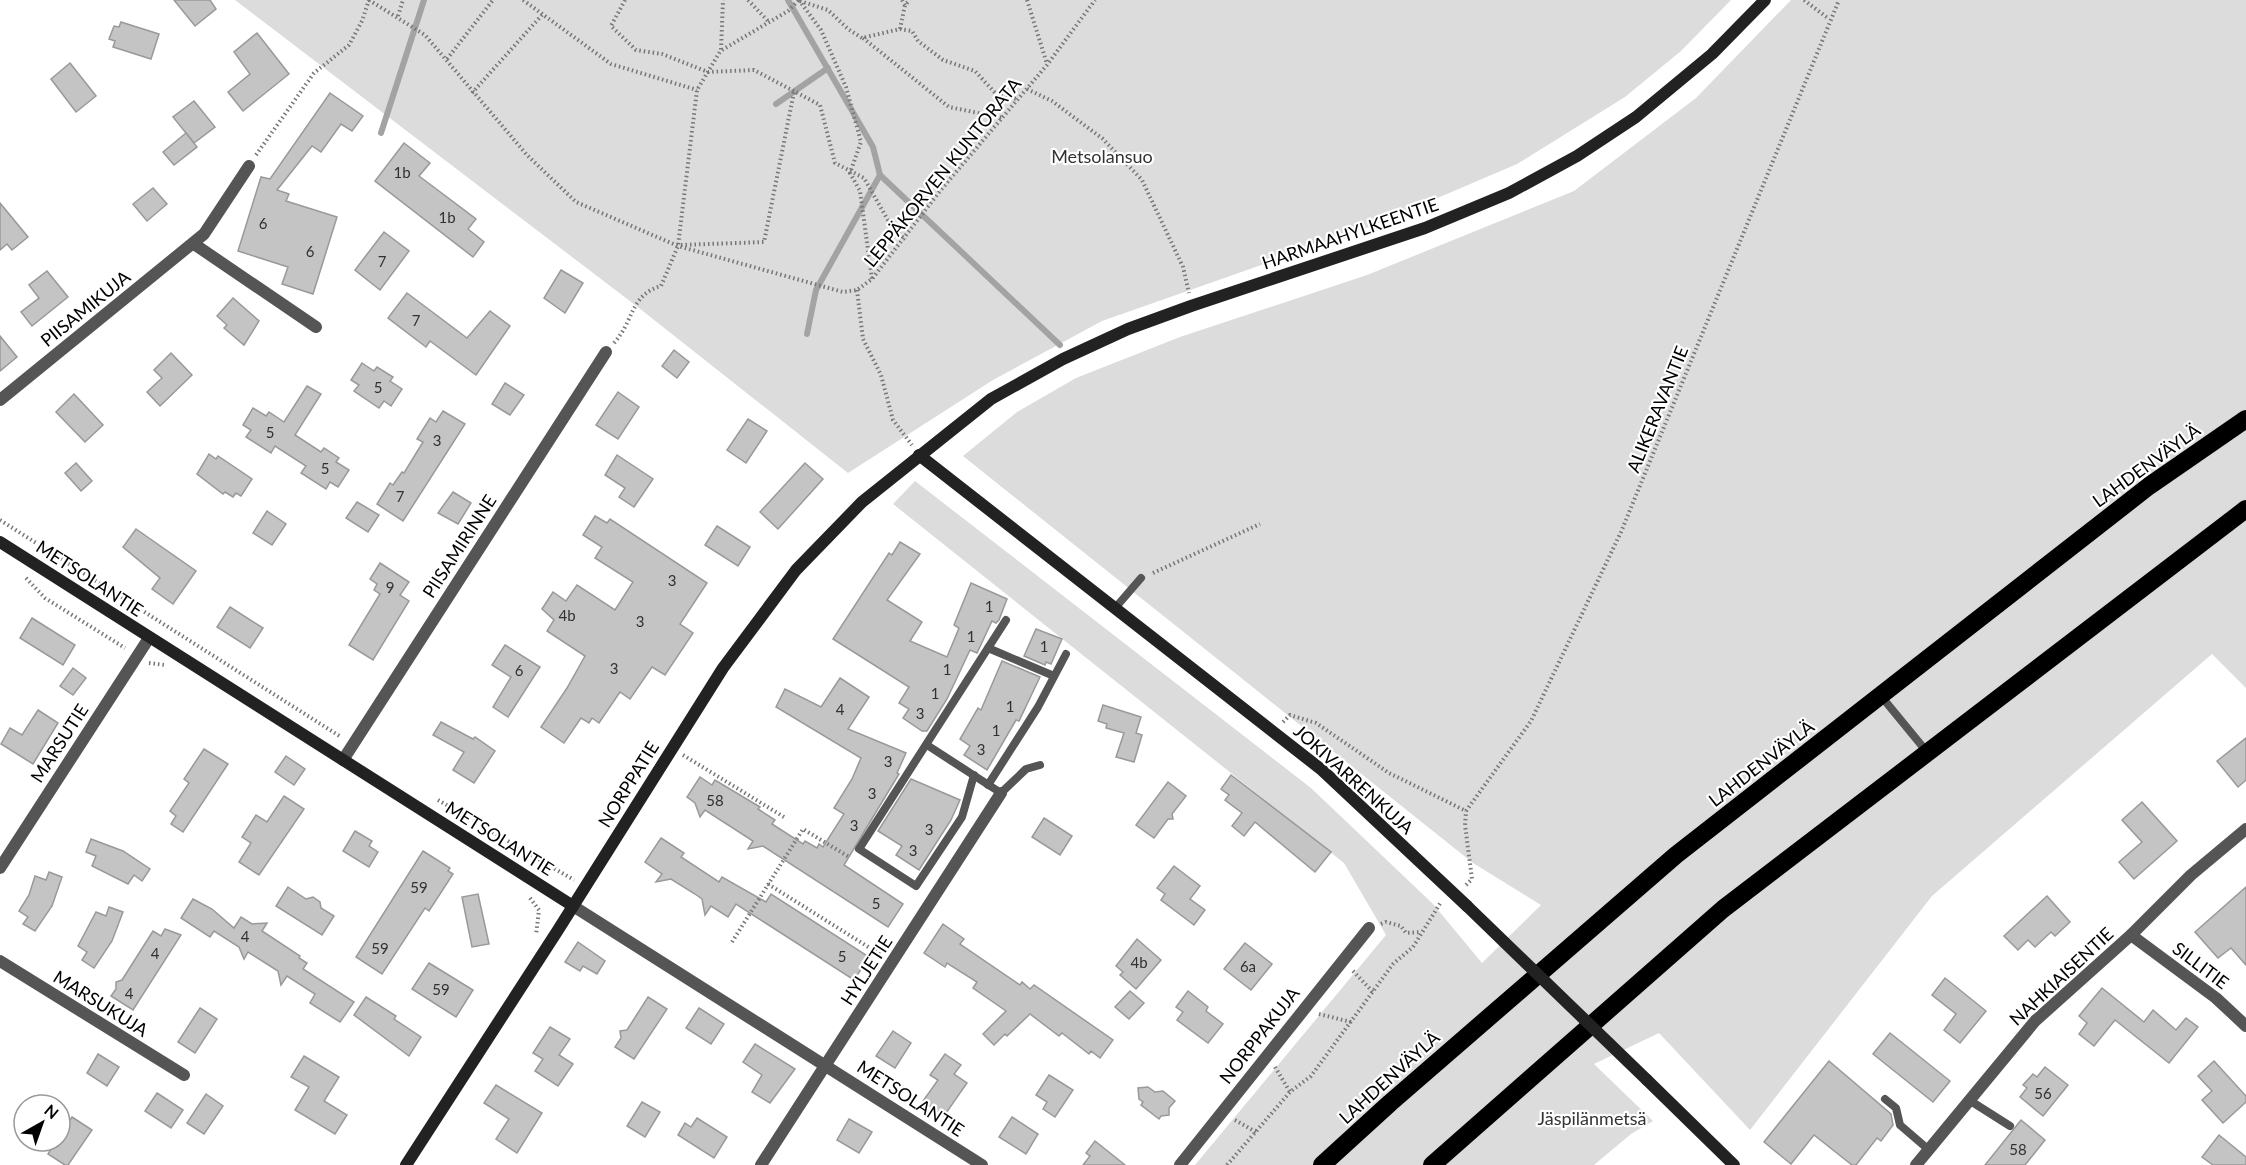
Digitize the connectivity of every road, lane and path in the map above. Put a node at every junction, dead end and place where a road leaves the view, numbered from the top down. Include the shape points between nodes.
1 (369, 0) edge
2 (403, 0) edge
3 (493, 0) edge
4 (523, 0) edge
5 (625, 0) edge
6 (723, 0) edge
7 (748, 0) edge
8 (799, 0) edge
9 (902, 0) edge
10 (910, 0) edge
11 (1027, 0) edge
12 (1095, 0) edge
13 (1765, 0) edge
14 (1804, 0) edge
15 (1839, 0) edge
16 (905, 5) junction
17 (542, 15) junction
18 (398, 16) junction
19 (1829, 19) junction
20 (769, 22) junction
21 (900, 29) junction
22 (862, 38) junction
23 (721, 50) junction
24 (447, 59) junction
25 (1047, 65) junction
26 (708, 72) junction
27 (1027, 89) junction
28 (697, 90) junction
29 (794, 92) junction
30 (472, 93) junction
31 (1017, 99) junction
32 (1002, 118) junction
33 (249, 165) joint
34 (850, 172) junction
35 (905, 240) junction
36 (194, 244) junction
37 (678, 246) junction
38 (872, 279) junction
39 (857, 290) junction
40 (1191, 306) junction
41 (316, 327) dead end
42 (606, 352) joint
43 (0, 400) edge
44 (2246, 419) edge
45 (919, 455) junction
46 (2246, 508) edge
47 (0, 520) edge
48 (1260, 524) dead end
49 (0, 542) edge
50 (1141, 578) joint
51 (1116, 607) junction
52 (1006, 620) dead end
53 (149, 638) junction
54 (988, 648) junction
55 (1066, 654) dead end
56 (1054, 676) junction
57 (1881, 696) junction
58 (1273, 732) junction
59 (352, 745) junction
60 (927, 745) junction
61 (672, 748) junction
62 (1927, 752) junction
63 (343, 760) junction
64 (1040, 765) dead end
65 (974, 775) junction
66 (988, 785) junction
67 (1001, 793) junction
68 (438, 799) dead end
69 (1466, 811) junction
70 (784, 818) dead end
71 (803, 829) dead end
72 (2246, 829) edge
73 (0, 868) edge
74 (768, 884) junction
75 (585, 886) junction
76 (1460, 890) dead end
77 (1447, 893) dead end
78 (573, 906) junction
79 (1369, 928) joint
80 (1421, 932) junction
81 (2131, 935) junction
82 (732, 942) dead end
83 (1342, 960) junction
84 (0, 961) edge
85 (892, 962) junction
86 (1373, 992) junction
87 (1301, 1009) junction
88 (1351, 1022) junction
89 (2246, 1026) edge
90 (1267, 1054) junction
91 (827, 1065) junction
92 (184, 1075) dead end
93 (1290, 1092) junction
94 (1885, 1099) dead end
95 (1969, 1100) junction
96 (1221, 1113) junction
97 (2010, 1126) dead end
98 (1256, 1132) junction
99 (1929, 1150) junction
100 (406, 1165) edge
101 (761, 1165) edge
102 (982, 1165) edge
103 (1180, 1165) edge
104 (1227, 1165) edge
105 (1322, 1165) edge
106 (1432, 1165) edge
107 (1734, 1165) edge
108 (1916, 1165) edge

1 - 18 path, LEPPÄKORVEN KUNTORATA
1 - 33 path via 363,21 349,45 314,73
2 - 18 path
3 - 24 path
4 - 17 path
5 - 26 path via 611,26 636,50 662,54
6 - 23 path
7 - 20 path
8 - 20 path
8 - 22 path via 828,10
8 - 34 path via 822,30 846,87 861,142
9 - 16 path
10 - 16 path
11 - 25 path
12 - 25 path, LEPPÄKORVEN KUNTORATA
13 - 40 street, HARMAAHYLKEENTIE via 1712,54 1636,117 1578,156 1519,188 1425,228
14 - 19 path
15 - 19 path, ALIKERAVANTIE
16 - 21 path
17 - 28 path via 611,64
17 - 30 path
18 - 24 path, LEPPÄKORVEN KUNTORATA via 425,35
19 - 69 path, ALIKERAVANTIE via 1621,532 1531,721
20 - 23 path
21 - 22 path
21 - 31 path via 912,31 918,41 943,60 975,71 997,95
22 - 32 path via 949,107
23 - 26 path
24 - 30 path, LEPPÄKORVEN KUNTORATA
25 - 27 path, LEPPÄKORVEN KUNTORATA
26 - 28 path
26 - 29 path via 754,70
27 - 31 path, LEPPÄKORVEN KUNTORATA
27 - 40 path via 1052,101 1103,139 1142,180 1183,267
28 - 37 path
29 - 34 path via 820,105 835,163
29 - 37 path via 764,242
30 - 37 path, LEPPÄKORVEN KUNTORATA via 527,155 576,202
31 - 32 path, LEPPÄKORVEN KUNTORATA
32 - 35 path, LEPPÄKORVEN KUNTORATA via 940,191
33 - 36 street, PIISAMIKUJA via 214,221
34 - 35 path via 864,178 889,222
34 - 38 path via 860,191
35 - 38 path, LEPPÄKORVEN KUNTORATA
36 - 41 street
36 - 43 street, PIISAMIKUJA
37 - 39 path, LEPPÄKORVEN KUNTORATA via 818,286 843,292
37 - 42 path via 661,286 647,290 638,299 623,333
38 - 39 path, LEPPÄKORVEN KUNTORATA
39 - 45 path via 863,339 881,375 893,420
40 - 45 street, HARMAAHYLKEENTIE via 1063,359 992,399
42 - 59 street, PIISAMIRINNE
44 - 57 highway, LAHDENVÄYLÄ via 2149,486
45 - 51 street, JOKIVARRENKUJA
45 - 61 street, NORPPATIE via 862,502 796,570 723,668
46 - 62 highway
47 - 59 path
48 - 50 path
49 - 53 street, METSOLANTIE
50 - 51 lane
51 - 58 street, JOKIVARRENKUJA
52 - 54 lane
53 - 63 street, METSOLANTIE
53 - 73 street, MARSUTIE
54 - 56 lane
54 - 60 lane
55 - 56 lane
56 - 66 lane
57 - 62 lane
57 - 105 highway, LAHDENVÄYLÄ via 1676,855
58 - 69 path via 1290,715 1316,723 1389,773
58 - 107 street, JOKIVARRENKUJA, bridge via 1322,770 1467,906
59 - 63 street, PIISAMIRINNE
60 - 65 lane
60 - 65 lane via 859,849 916,886 962,817
61 - 70 path
61 - 75 street, NORPPATIE
62 - 106 highway via 1723,909
63 - 78 street, METSOLANTIE
64 - 67 lane via 1026,769
65 - 66 lane
66 - 67 lane
67 - 85 street, HYLJETIE
68 - 75 path
69 - 76 path via 1472,879
71 - 74 path
72 - 81 street, NAHKIAISENTIE
74 - 82 path
74 - 85 path
75 - 78 street, NORPPATIE
77 - 80 path
78 - 91 street, METSOLANTIE
78 - 100 street, NORPPATIE
79 - 80 path via 1386,922 1401,926 1406,933
79 - 83 street, NORPPAKUJA
80 - 86 path via 1413,947 1393,964
81 - 89 street, SILLITIE via 2209,992
81 - 95 street, NAHKIAISENTIE via 2035,1021
83 - 86 path
83 - 87 street, NORPPAKUJA
84 - 92 street, MARSUKUJA
85 - 91 street, HYLJETIE
86 - 88 path
87 - 88 path
87 - 90 street, NORPPAKUJA
88 - 93 path via 1311,1076
90 - 93 path
90 - 96 street, NORPPAKUJA
91 - 101 street, HYLJETIE
91 - 102 street, METSOLANTIE
93 - 98 path
94 - 99 lane via 1896,1108 1900,1125
95 - 97 lane
95 - 99 street, NAHKIAISENTIE
96 - 98 path
96 - 103 street, NORPPAKUJA
98 - 104 path
99 - 108 street, NAHKIAISENTIE

